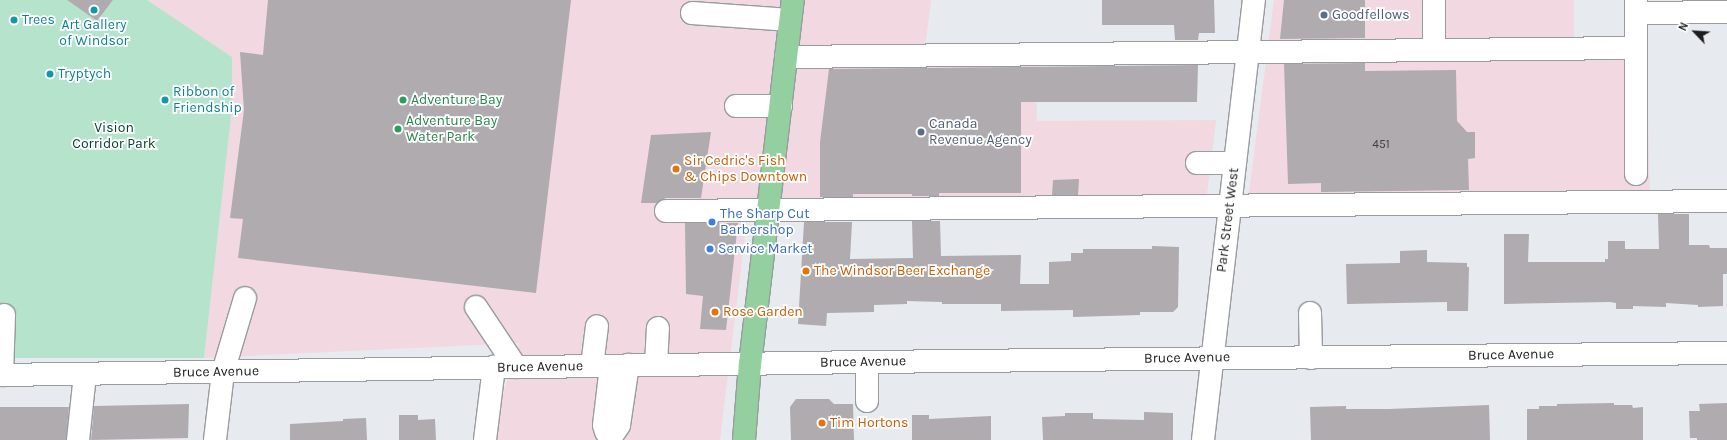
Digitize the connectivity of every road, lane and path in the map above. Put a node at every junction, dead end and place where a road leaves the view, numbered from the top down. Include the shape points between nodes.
1 (1254, 0) edge
2 (1434, 0) edge
3 (1636, 6) edge
4 (792, 10) edge
5 (1727, 12) edge
6 (692, 13) dead end
7 (1636, 48) junction
8 (1434, 50) junction
9 (1248, 52) junction
10 (786, 57) junction
11 (736, 106) dead end
12 (780, 106) junction
13 (1197, 163) dead end
14 (1234, 163) junction
15 (1636, 174) dead end
16 (1727, 201) edge
17 (1230, 206) junction
18 (666, 211) dead end
19 (768, 211) junction
20 (245, 298) dead end
21 (476, 307) dead end
22 (1310, 313) dead end
23 (4, 315) dead end
24 (597, 326) dead end
25 (658, 328) dead end
26 (1727, 353) edge
27 (1212, 358) junction
28 (1312, 358) junction
29 (867, 362) junction
30 (750, 364) junction
31 (656, 365) junction
32 (610, 366) junction
33 (516, 367) junction
34 (494, 368) junction
35 (223, 372) junction
36 (85, 374) junction
37 (1, 375) edge
38 (867, 402) dead end
39 (78, 440) edge
40 (215, 440) edge
41 (485, 440) edge
42 (608, 440) edge
43 (744, 440) edge
44 (1203, 440) edge

1 - 9 street, Park Street West
2 - 8 street
3 - 5 street
3 - 7 street
4 - 6 street
4 - 10 main road
7 - 8 street
7 - 15 street
8 - 9 street
9 - 10 street
9 - 14 street, Park Street West
10 - 12 main road
11 - 12 street
12 - 19 main road
13 - 14 street
14 - 17 street, Park Street West
16 - 17 street
17 - 19 street
17 - 27 street, Park Street West
18 - 19 street
19 - 30 main road
20 - 35 street
21 - 33 street
22 - 28 street
23 - 37 street
24 - 32 street
25 - 31 street
26 - 28 street, Bruce Avenue
27 - 28 street, Bruce Avenue
27 - 29 street, Bruce Avenue
27 - 44 street, Park Street West
29 - 30 street, Bruce Avenue
29 - 38 street
30 - 31 street, Bruce Avenue
30 - 43 main road
31 - 32 street, Bruce Avenue
32 - 33 street, Bruce Avenue
32 - 42 street via 619,425
33 - 34 street, Bruce Avenue
34 - 35 street, Bruce Avenue
34 - 41 street
35 - 36 street, Bruce Avenue
35 - 40 street
36 - 37 street, Bruce Avenue
36 - 39 street

